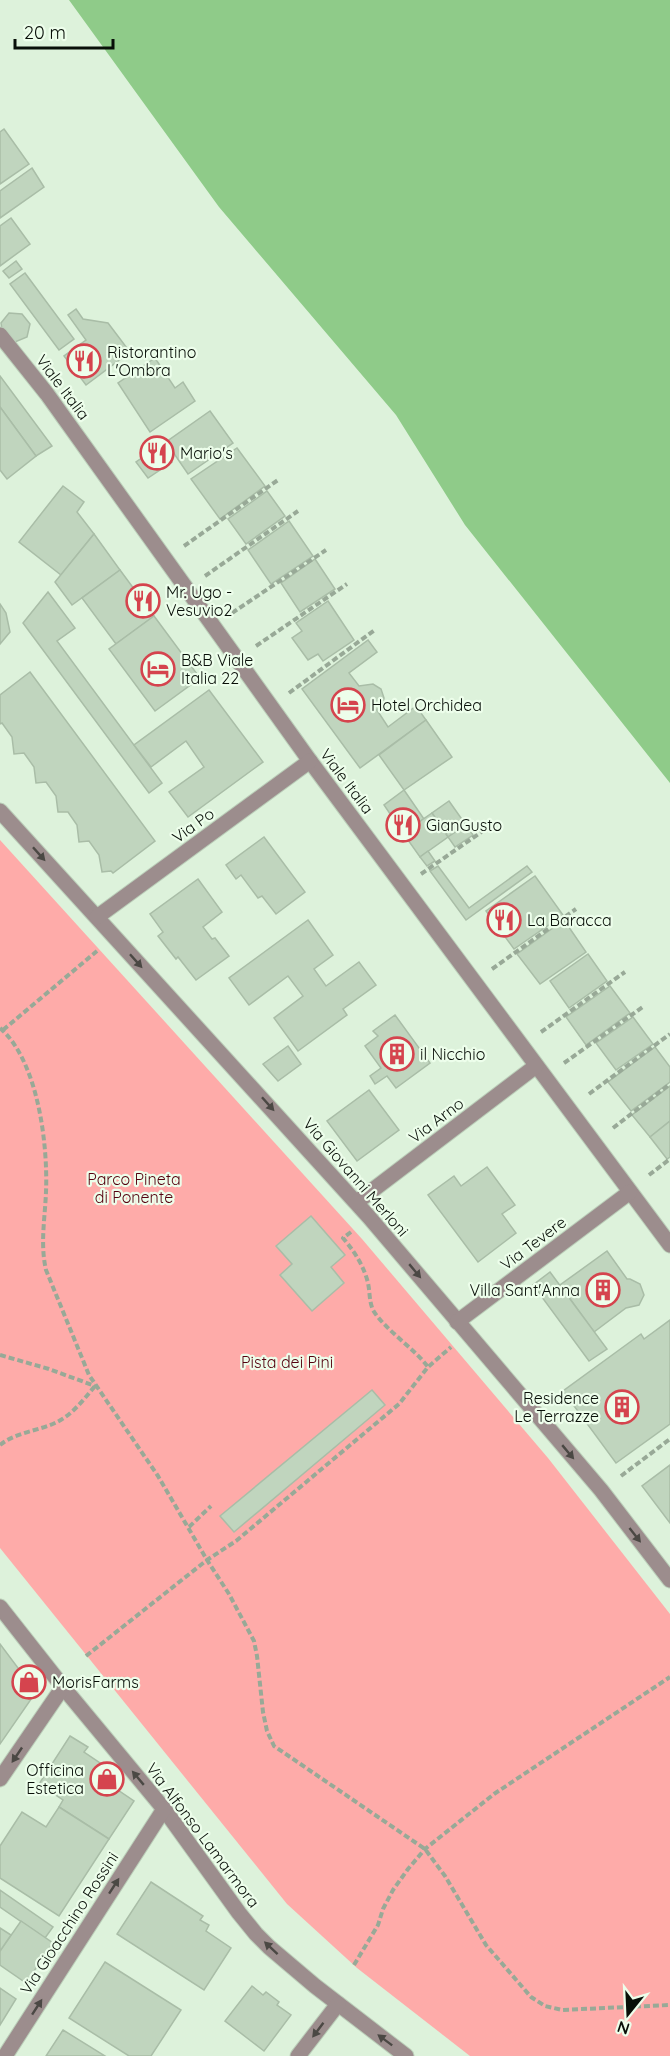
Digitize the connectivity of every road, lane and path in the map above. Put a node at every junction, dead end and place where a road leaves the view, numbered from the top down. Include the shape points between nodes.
1 (0, 335) edge
2 (278, 480) dead end
3 (298, 511) dead end
4 (193, 540) dead end
5 (326, 550) dead end
6 (215, 570) dead end
7 (347, 584) dead end
8 (242, 607) dead end
9 (376, 629) dead end
10 (266, 639) dead end
11 (271, 705) junction
12 (310, 761) junction
13 (0, 811) edge
14 (490, 826) dead end
15 (429, 869) dead end
16 (576, 909) dead end
17 (97, 917) junction
18 (99, 950) dead end
19 (625, 972) dead end
20 (474, 982) junction
21 (644, 1006) dead end
22 (1, 1029) edge
23 (670, 1034) edge
24 (521, 1046) junction
25 (540, 1072) junction
26 (670, 1084) edge
27 (569, 1109) junction
28 (593, 1142) junction
29 (630, 1192) junction
30 (357, 1202) junction
31 (343, 1238) dead end
32 (670, 1245) edge
33 (457, 1322) junction
34 (449, 1349) dead end
35 (0, 1355) edge
36 (428, 1367) junction
37 (95, 1386) junction
38 (670, 1439) edge
39 (0, 1445) edge
40 (624, 1474) dead end
41 (212, 1506) dead end
42 (189, 1527) junction
43 (207, 1560) junction
44 (670, 1580) edge
45 (0, 1607) edge
46 (86, 1656) dead end
47 (670, 1677) edge
48 (63, 1687) junction
49 (0, 1779) edge
50 (164, 1809) junction
51 (425, 1849) junction
52 (354, 1965) dead end
53 (338, 2004) junction
54 (670, 2005) edge
55 (5, 2056) edge
56 (298, 2056) edge
57 (406, 2056) edge

1 - 11 street, Viale Italia via 47,394
2 - 4 path
3 - 6 path
5 - 8 path
7 - 10 path
9 - 11 path
11 - 12 street, Viale Italia
12 - 17 street, Via Po
12 - 20 street, Viale Italia
13 -> 17 street, Via Giovanni Merloni
14 - 15 path
16 - 20 path
17 -> 30 street, Via Giovanni Merloni
18 - 22 path
19 - 24 path
20 - 24 street, Viale Italia
21 - 25 path
22 - 37 path via 23,1059 44,1130 42,1252 46,1270
23 - 27 path
24 - 25 street, Viale Italia
25 - 27 street, Viale Italia
25 - 30 street, Via Arno via 496,1097
26 - 28 path
27 - 28 street, Viale Italia
28 - 29 street, Viale Italia
29 - 32 street, Viale Italia
29 - 33 street, Via Tevere
30 -> 33 street, Via Giovanni Merloni
31 - 36 path via 364,1270 374,1311
33 -> 44 street, Via Giovanni Merloni via 601,1490
34 - 36 path
35 - 37 path
36 - 43 path via 399,1404 236,1541
37 - 39 path via 59,1421
37 - 42 path
38 - 40 path
41 - 42 path
42 - 43 path
43 - 46 path
43 - 51 path via 254,1641 263,1712 274,1746
45 - 48 street, Via Alfonso Lamarmora
47 - 51 path via 494,1794
48 -> 49 street
50 -> 48 street, Via Alfonso Lamarmora
53 -> 50 street, Via Alfonso Lamarmora via 256,1934
55 -> 50 street, Via Gioacchino Rossini
51 - 52 path via 393,1890
51 - 54 path via 486,1945 531,1997 545,2006 562,2010
53 -> 56 street
57 -> 53 street, Via Alfonso Lamarmora

